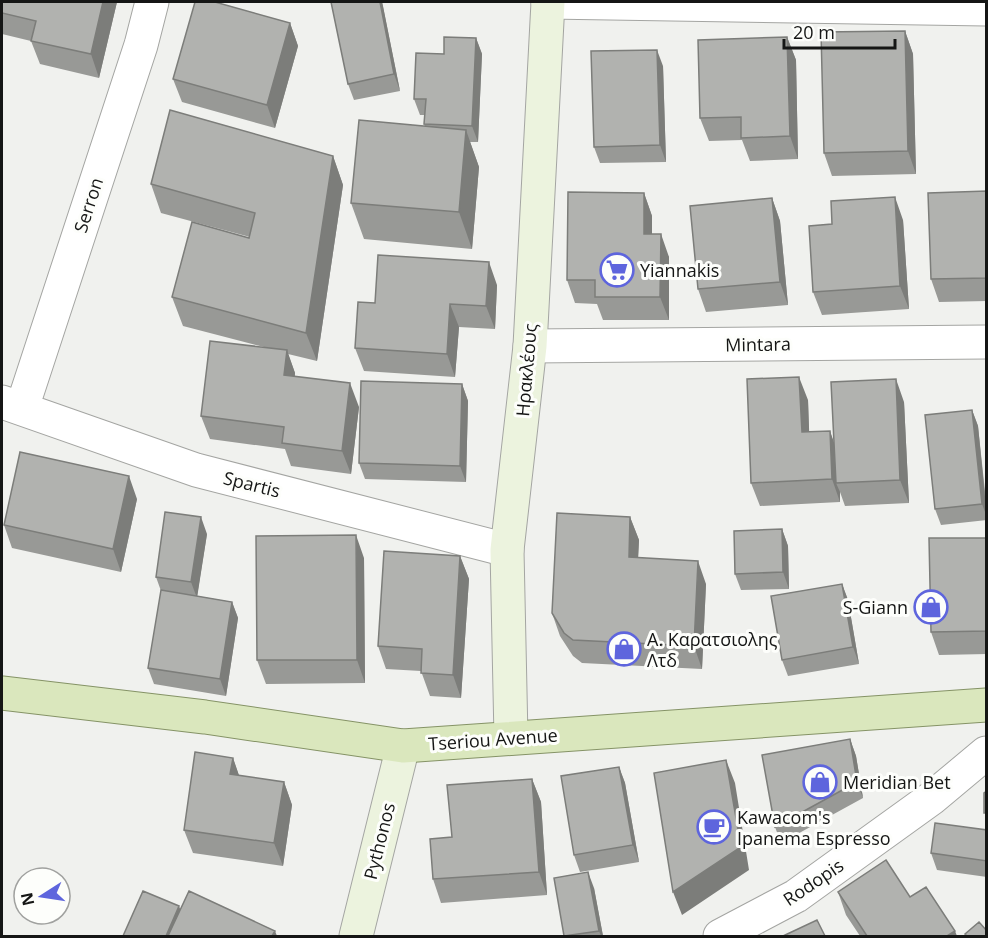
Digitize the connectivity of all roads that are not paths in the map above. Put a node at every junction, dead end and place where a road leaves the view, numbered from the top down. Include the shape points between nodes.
1 (152, 2) edge
2 (548, 2) edge
3 (987, 9) edge
4 (987, 342) edge
5 (530, 346) junction
6 (12, 405) edge
7 (507, 550) junction
8 (2, 693) edge
9 (987, 705) edge
10 (511, 738) junction
11 (403, 746) junction
12 (987, 753) edge
13 (356, 936) edge
14 (720, 936) edge

1 - 6 street, Serron via 138,56
2 - 3 street
2 - 5 street, Ηρακλέους
4 - 5 street, Mintara
5 - 7 street, Ηρακλέους
6 - 7 street, Spartis via 196,470
7 - 10 street, Ηρακλέους
8 - 11 main road, Tseriou Avenue
9 - 10 main road, Tseriou Avenue
10 - 11 main road, Tseriou Avenue
11 - 13 street, Pythonos
12 - 14 street, Rodopis via 932,798 796,896

